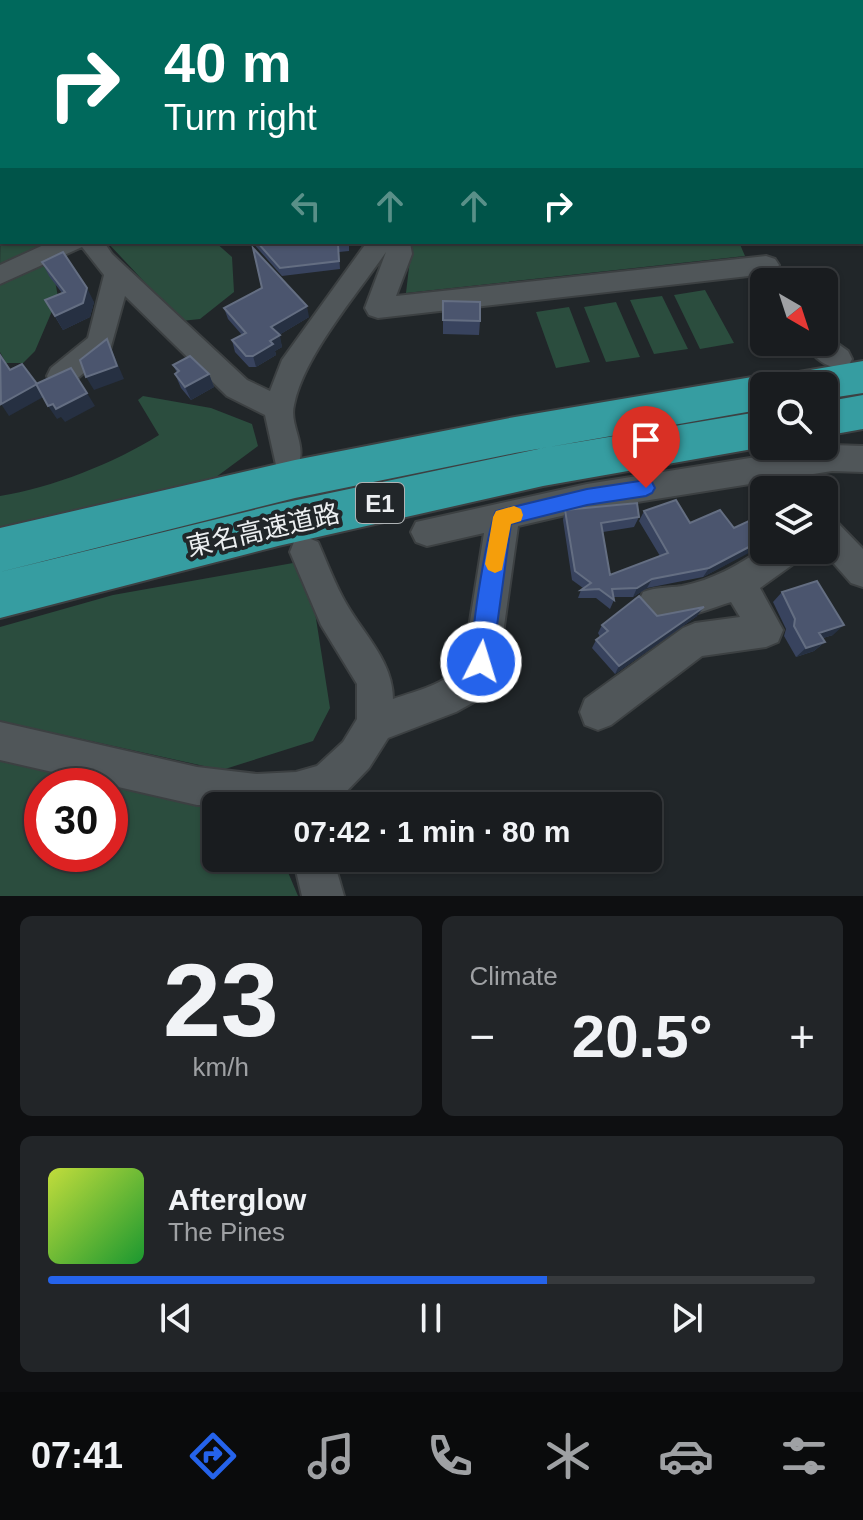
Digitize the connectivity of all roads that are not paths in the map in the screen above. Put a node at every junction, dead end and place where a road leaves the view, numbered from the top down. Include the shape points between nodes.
1 (68, 244) edge
2 (93, 244) edge
3 (379, 244) edge
4 (398, 244) edge
5 (765, 263) edge
6 (117, 273) junction
7 (0, 275) edge
8 (840, 359) edge
9 (822, 372) edge
10 (61, 376) edge
11 (750, 394) edge
12 (278, 408) junction
13 (863, 412) edge
14 (838, 416) edge
15 (750, 431) edge
16 (287, 456) dead end
17 (863, 459) edge
18 (801, 476) edge
19 (750, 482) edge
20 (503, 517) junction
21 (427, 532) dead end
22 (838, 545) edge
23 (0, 550) edge
24 (306, 552) dead end
25 (767, 564) edge
26 (863, 572) edge
27 (739, 584) junction
28 (0, 595) edge
29 (655, 603) dead end
30 (598, 712) dead end
31 (375, 724) junction
32 (0, 741) edge
33 (248, 792) edge
34 (309, 792) edge
35 (317, 872) edge
36 (323, 896) edge

1 - 7 street
2 - 6 street
3 - 12 street via 299,357
4 - 5 street via 378,308
6 - 10 street via 100,343
6 - 12 street via 237,388
8 - 9 highway
11 - 23 highway, 東名高速道路 / E1 via 295,479
12 - 16 street
13 - 14 highway
15 - 28 highway, 東名高速道路 / E1 via 543,467 278,525
17 - 18 street via 832,458
19 - 20 street via 587,497
20 - 21 street
20 - 31 street via 481,662 470,684
22 - 26 street
24 - 31 street via 333,614 375,680
25 - 27 street
27 - 29 street via 681,602
27 - 30 street via 766,630 695,640
31 - 34 street via 356,755
32 - 33 street via 197,786
35 - 36 street

